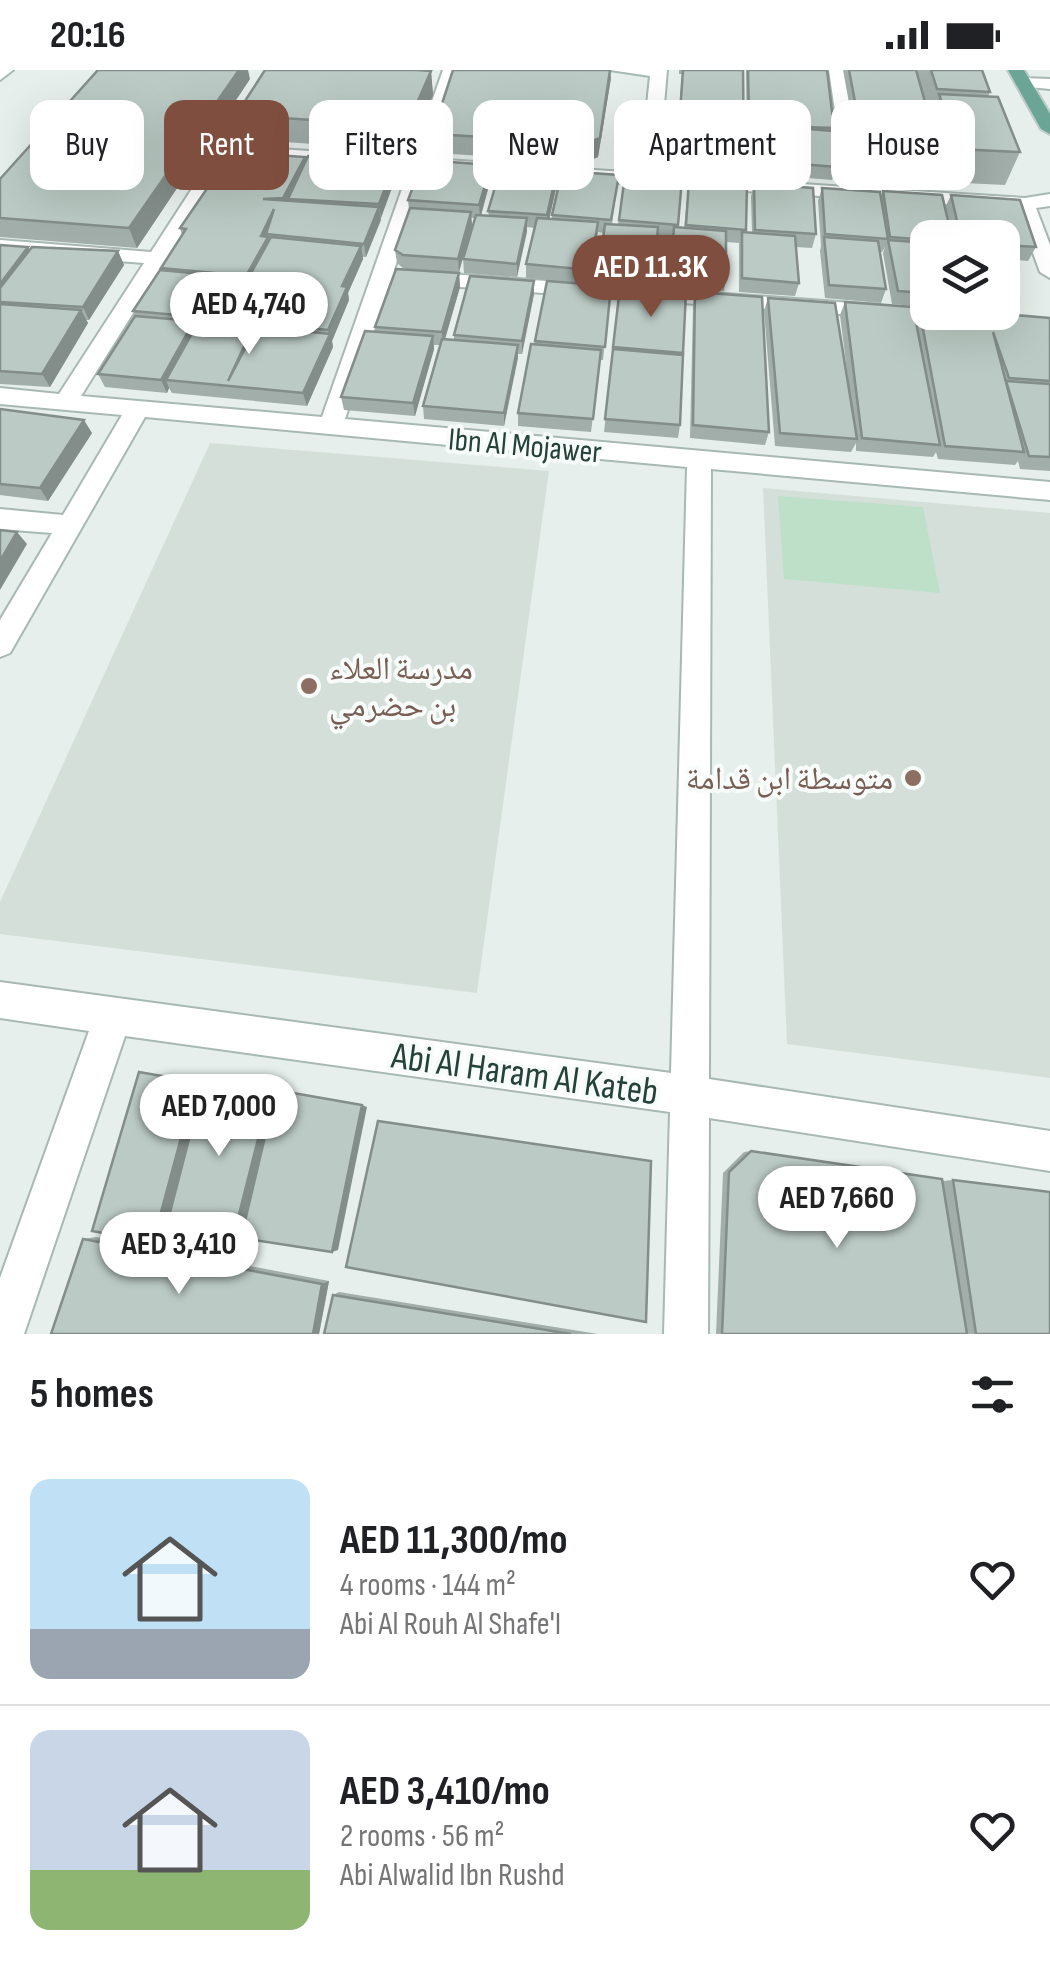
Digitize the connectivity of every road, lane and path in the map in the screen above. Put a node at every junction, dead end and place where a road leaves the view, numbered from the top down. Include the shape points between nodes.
1 (6, 70) edge
2 (278, 70) edge
3 (451, 70) edge
4 (618, 70) edge
5 (837, 70) edge
6 (659, 71) edge
7 (0, 75) edge
8 (1020, 76) edge
9 (1050, 84) edge
10 (258, 100) edge
11 (441, 100) edge
12 (656, 100) edge
13 (1050, 129) edge
14 (453, 166) edge
15 (614, 176) edge
16 (811, 189) edge
17 (198, 190) edge
18 (410, 190) edge
19 (856, 192) junction
20 (1050, 200) edge
21 (1025, 204) junction
22 (0, 246) edge
23 (154, 258) junction
24 (1050, 272) edge
25 (380, 275) junction
26 (910, 313) edge
27 (0, 396) edge
28 (66, 401) junction
29 (136, 410) junction
30 (330, 428) junction
31 (698, 461) junction
32 (1050, 491) edge
33 (0, 519) edge
34 (68, 525) junction
35 (0, 645) edge
36 (0, 1000) edge
37 (114, 1015) junction
38 (689, 1096) junction
39 (1050, 1151) edge
40 (2, 1334) edge
41 (686, 1334) edge

1 - 7 street
2 - 10 street
3 - 11 street
4 - 6 street
5 - 19 street
6 - 12 street
8 - 9 street
8 - 13 main road
14 - 15 street
16 - 19 street
17 - 23 street
18 - 25 street
19 - 21 street
20 - 21 street
21 - 24 street
22 - 23 street
23 - 28 street
25 - 26 street
25 - 30 street
27 - 28 street, Ibn Al Mojawer
28 - 29 street, Ibn Al Mojawer
29 - 30 street, Ibn Al Mojawer
29 - 34 street
30 - 31 street, Ibn Al Mojawer
31 - 32 street, Ibn Al Mojawer
31 - 38 street
33 - 34 street
34 - 35 street
36 - 37 street, Abi Al Haram Al Kateb
37 - 38 street, Abi Al Haram Al Kateb
37 - 40 street
38 - 39 street, Abi Al Haram Al Kateb
38 - 41 street

